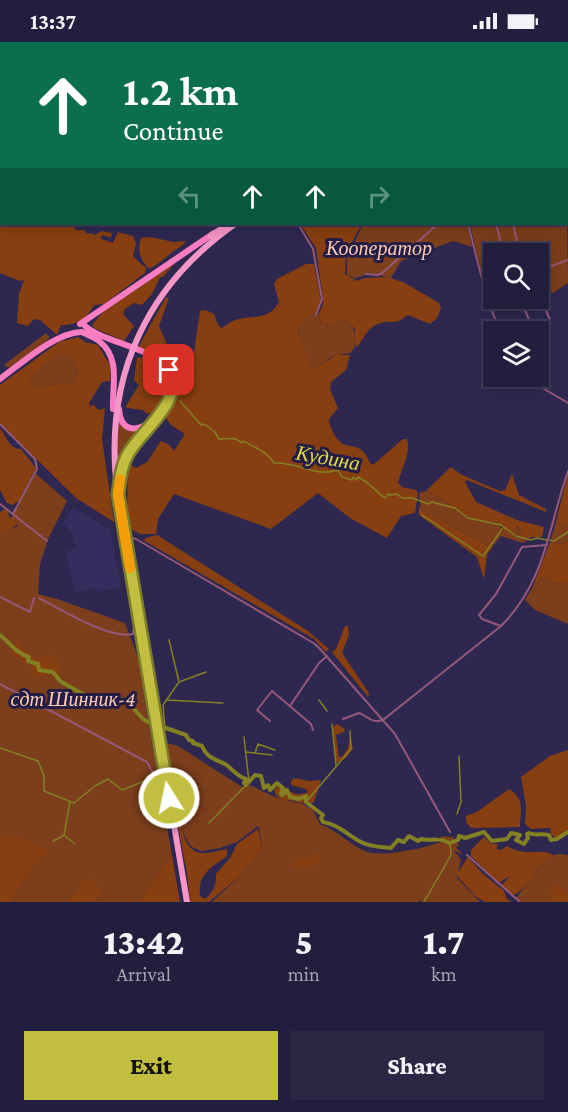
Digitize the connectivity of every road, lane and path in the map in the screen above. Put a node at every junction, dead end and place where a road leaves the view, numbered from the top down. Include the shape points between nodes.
1 (227, 225) edge
2 (233, 225) edge
3 (299, 225) edge
4 (437, 225) edge
5 (468, 225) edge
6 (496, 225) edge
7 (513, 225) edge
8 (220, 231) junction
9 (501, 243) edge
10 (517, 243) edge
11 (568, 260) edge
12 (549, 267) edge
13 (366, 274) dead end
14 (483, 283) edge
15 (545, 309) edge
16 (316, 315) dead end
17 (550, 320) dead end
18 (82, 328) junction
19 (129, 354) junction
20 (0, 379) edge
21 (539, 387) edge
22 (119, 400) junction
23 (568, 403) edge
24 (113, 409) junction
25 (155, 418) junction
26 (0, 424) edge
27 (568, 471) edge
28 (118, 494) junction
29 (0, 504) edge
30 (13, 514) junction
31 (125, 537) junction
32 (47, 541) dead end
33 (547, 545) junction
34 (0, 597) edge
35 (34, 598) dead end
36 (39, 598) dead end
37 (135, 618) junction
38 (501, 626) junction
39 (327, 656) junction
40 (0, 684) edge
41 (290, 706) junction
42 (343, 719) dead end
43 (383, 720) junction
44 (270, 721) dead end
45 (314, 730) dead end
46 (162, 777) junction
47 (450, 832) dead end
48 (467, 855) dead end
49 (186, 902) edge
50 (520, 902) edge

1 - 8 highway
2 - 8 highway
3 - 16 street via 313,249 322,298
4 - 13 street via 382,273
5 - 14 street
6 - 9 street
7 - 10 street
8 - 18 main road
8 - 19 highway via 171,282
11 - 12 street
15 - 17 street
18 - 20 main road via 57,339
18 - 24 main road via 111,356 115,370
18 - 25 main road via 151,356 167,368 172,394
19 - 22 highway
19 - 24 highway
21 - 23 street
22 - 25 main road via 120,417 128,427 141,428
22 - 28 highway via 114,445
24 - 37 highway via 112,481
25 - 28 main road via 128,454
26 - 30 street via 37,464
27 - 33 street
28 - 31 highway
29 - 30 street
30 - 32 street
31 - 39 street via 134,537 151,547 315,644
31 - 49 highway
33 - 38 street via 531,589
33 - 38 street via 522,547 496,594 479,615
34 - 35 street via 30,612
36 - 37 street via 94,627 123,635 133,634
37 - 46 highway
38 - 43 street
39 - 41 street
39 - 43 street
40 - 46 street via 145,761 154,775
41 - 44 street via 270,692 257,710
41 - 45 street
42 - 43 street via 359,713 369,720
43 - 47 street via 395,734
46 - 49 highway
48 - 50 street

